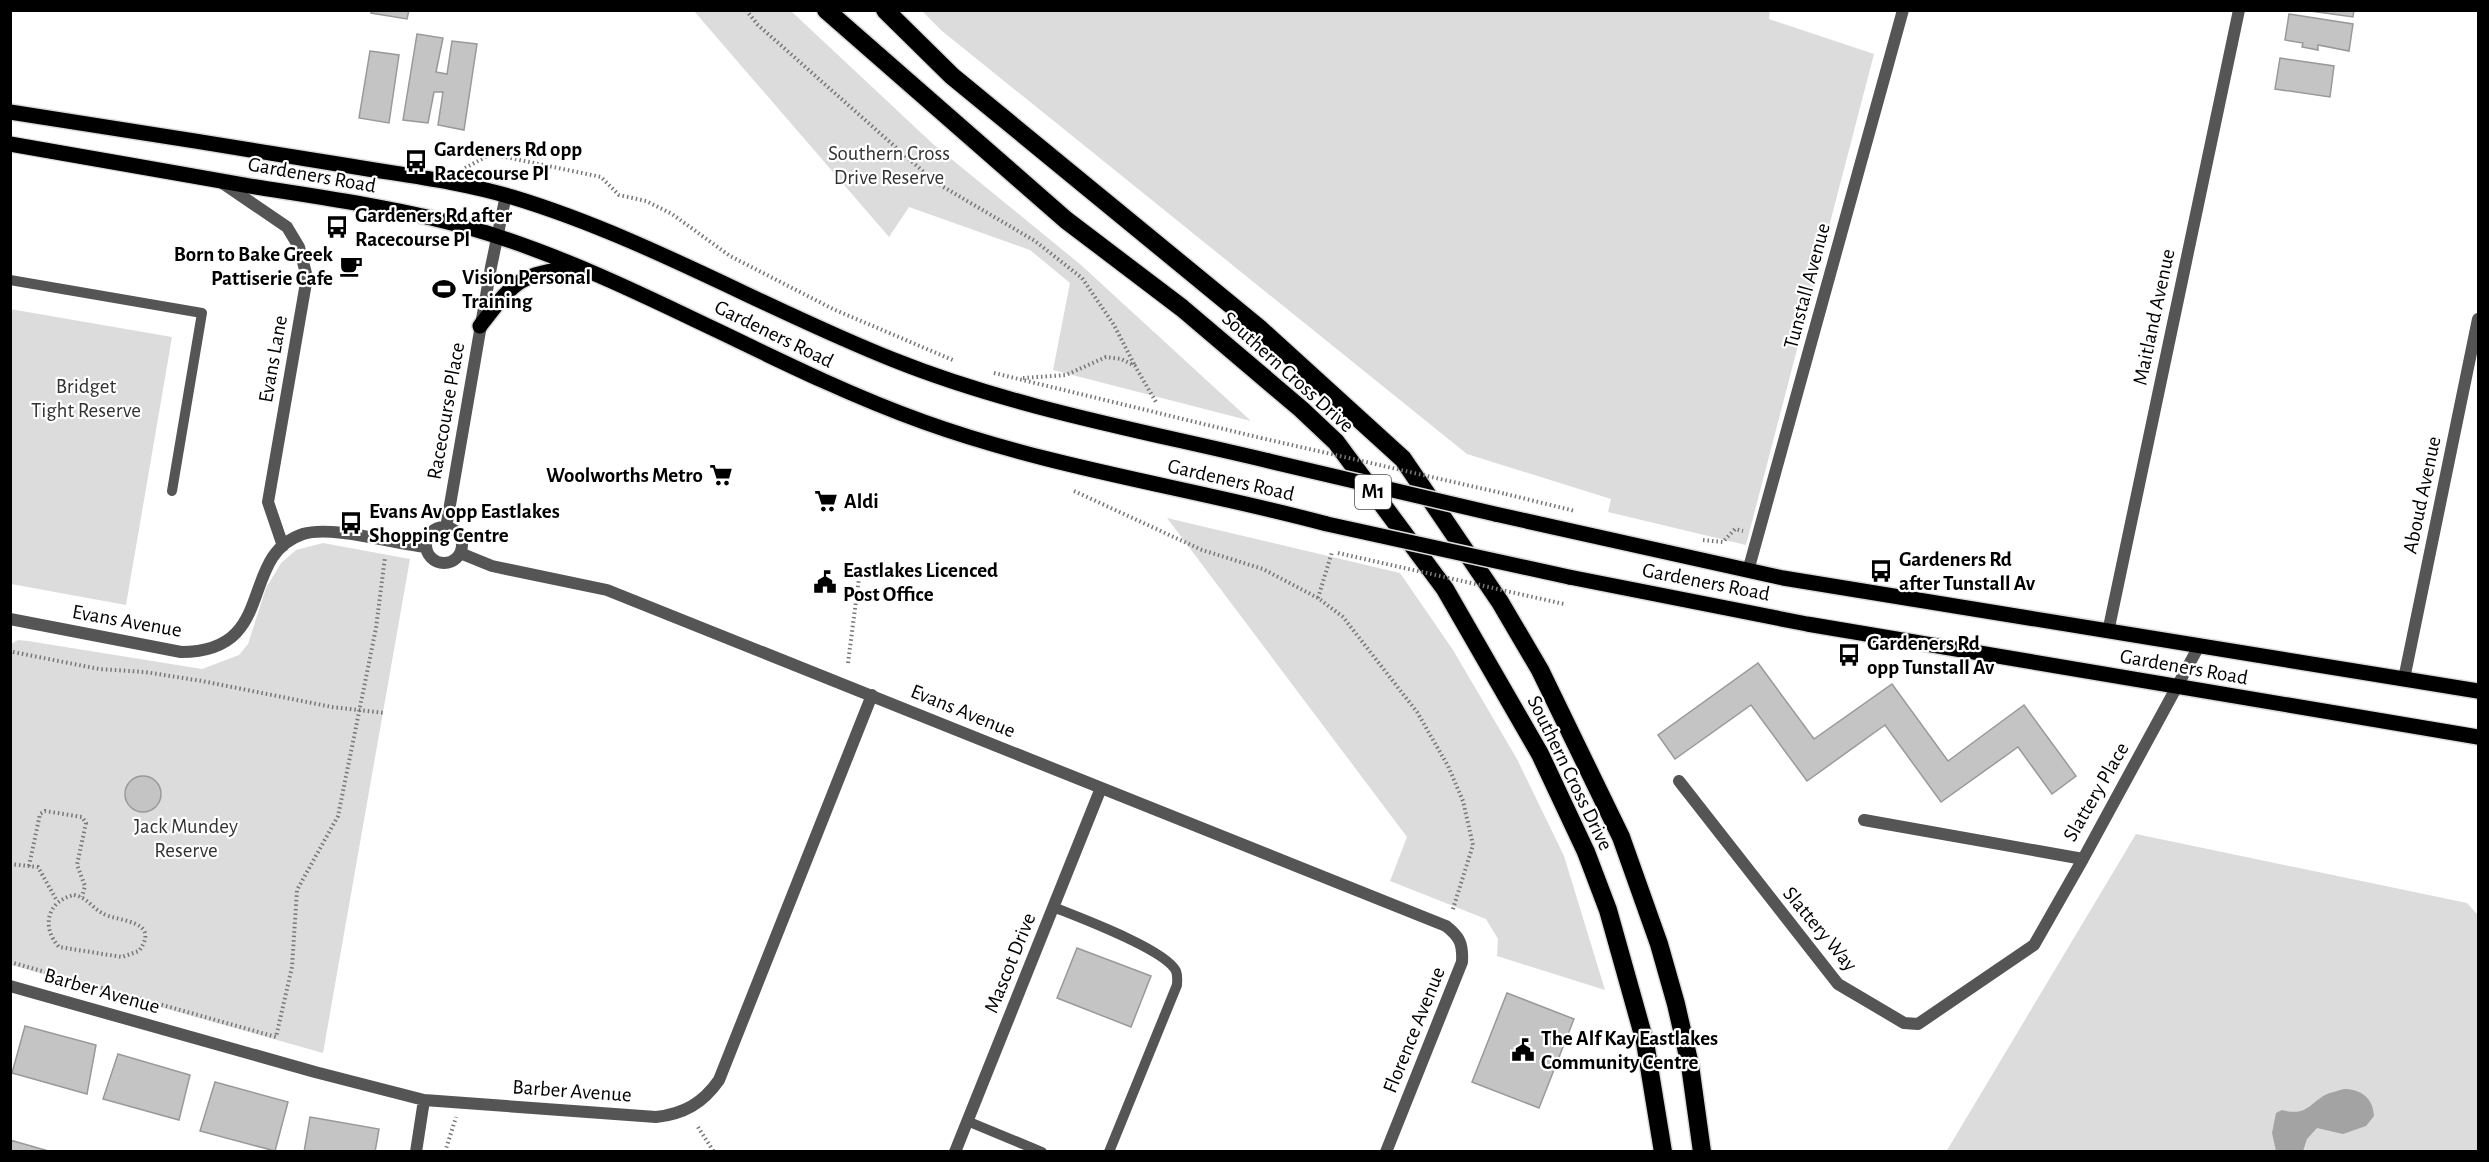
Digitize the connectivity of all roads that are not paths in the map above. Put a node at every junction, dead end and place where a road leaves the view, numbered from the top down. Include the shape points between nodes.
1 (826, 10) edge
2 (885, 10) edge
3 (1904, 10) edge
4 (2239, 10) edge
5 (10, 112) edge
6 (10, 144) edge
7 (219, 180) junction
8 (507, 195) junction
9 (497, 237) junction
10 (580, 267) junction
11 (10, 280) edge
12 (2478, 319) edge
13 (480, 326) junction
14 (172, 491) dead end
15 (446, 528) junction
16 (283, 546) junction
17 (426, 547) junction
18 (460, 553) junction
19 (1748, 571) junction
20 (10, 619) edge
21 (2108, 632) junction
22 (2199, 646) junction
23 (2404, 679) junction
24 (2178, 687) junction
25 (2478, 691) edge
26 (872, 695) junction
27 (2478, 737) edge
28 (1679, 781) dead end
29 (1101, 788) junction
30 (1864, 820) dead end
31 (2083, 859) junction
32 (1053, 907) junction
33 (1446, 926) joint
34 (10, 986) edge
35 (424, 1100) junction
36 (968, 1121) junction
37 (416, 1152) edge
38 (955, 1152) edge
39 (1042, 1152) edge
40 (1109, 1152) edge
41 (1386, 1152) edge
42 (1663, 1152) edge
43 (1702, 1152) edge

1 - 42 highway, Southern Cross Drive / M1 via 1066,220 1182,308 1301,409 1336,442 1438,580 1540,754 1586,852 1608,910 1645,1042
2 - 43 highway, Southern Cross Drive / M1 via 952,76 1259,328 1403,459 1500,602 1540,670 1621,837 1676,1004 1690,1065
3 - 19 street, Tunstall Avenue
4 - 21 street, Maitland Avenue
5 - 8 main road, Gardeners Road
6 - 7 main road, Gardeners Road
7 - 9 main road, Gardeners Road via 405,212
7 - 16 street, Evans Lane via 287,227 299,247 307,277 268,502
8 - 9 street, Racecourse Place
8 - 19 main road, Gardeners Road, bridge via 592,224 670,257 823,330 947,380 1004,398
9 - 10 main road, Gardeners Road
9 - 13 street, Racecourse Place
10 - 13 main road via 521,279
10 - 24 main road, Gardeners Road, bridge via 836,386 926,423 1032,456 1569,577 1807,624
11 - 14 lane via 202,313
12 - 23 street, Aboud Avenue
13 - 15 street, Racecourse Place
15 - 17 street via 431,533
15 - 18 street via 459,537
16 - 17 street, Evans Avenue via 304,534 319,532
16 - 20 street, Evans Avenue via 267,567 246,622 229,640 199,652 181,652
17 - 18 street via 431,557 441,563 452,561
18 - 26 street, Evans Avenue via 492,566 607,590
19 - 21 main road, Gardeners Road
21 - 22 main road, Gardeners Road
22 - 23 main road, Gardeners Road
22 - 24 street, Slattery Place
23 - 25 main road, Gardeners Road
24 - 27 main road, Gardeners Road
24 - 31 street, Slattery Place
26 - 29 street, Evans Avenue
26 - 35 street, Barber Avenue via 719,1080 708,1096 686,1110 656,1117
28 - 31 street, Slattery Way via 1838,984 1904,1023 1918,1024 2034,945
29 - 32 street, Mascot Drive
29 - 33 street, Evans Avenue
30 - 31 street, Slattery Place
32 - 36 street, Mascot Drive
32 - 40 lane via 1113,931 1168,962 1177,977
33 - 41 street, Florence Avenue via 1459,936 1462,962
34 - 35 street, Barber Avenue
35 - 37 street
36 - 38 street, Mascot Drive
36 - 39 lane

